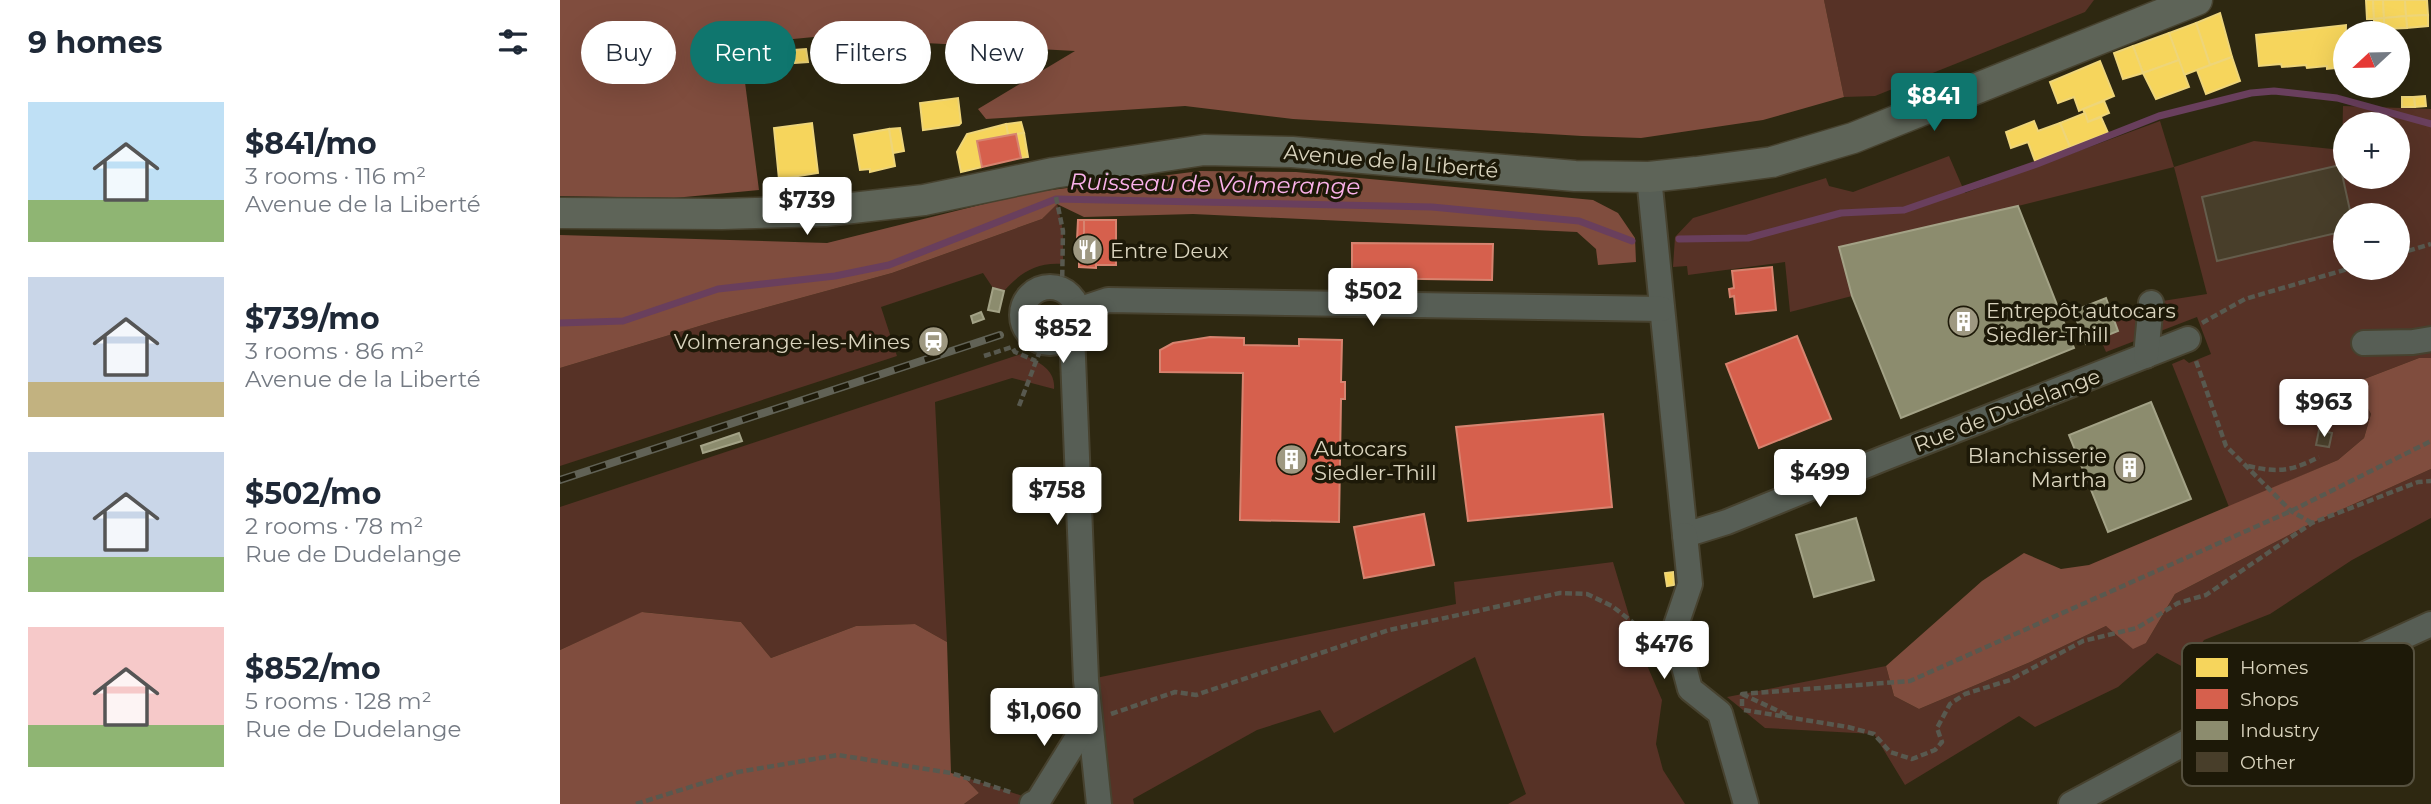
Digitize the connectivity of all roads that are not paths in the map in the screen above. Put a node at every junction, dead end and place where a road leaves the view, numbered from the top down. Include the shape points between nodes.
1 (2197, 0) edge
2 (1649, 177) junction
3 (560, 213) edge
4 (2151, 303) dead end
5 (1662, 309) junction
6 (1075, 321) junction
7 (2431, 339) edge
8 (2188, 340) road end
9 (2364, 343) dead end
10 (2146, 356) junction
11 (1685, 535) junction
12 (2431, 624) edge
13 (2389, 643) edge
14 (1089, 719) junction
15 (2182, 744) edge
16 (1035, 803) edge
17 (1099, 804) edge
18 (1746, 804) edge
19 (2071, 804) edge

1 - 2 main road, Avenue de la Liberté via 1853,138 1772,162
2 - 3 main road, Avenue de la Liberté via 1204,150 1054,173 924,200 825,211
2 - 5 street
4 - 10 street
5 - 6 street via 1463,316 1108,300
5 - 11 street
6 - 6 street via 1070,295 1062,290 1044,287 1023,305 1023,324 1040,352 1059,342
6 - 14 street
7 - 9 street
8 - 10 street, Rue de Dudelange
10 - 11 street, Rue de Dudelange
11 - 18 street via 1690,584 1675,628 1682,659 1690,689 1720,713
12 - 13 street
14 - 16 street
14 - 17 street
15 - 19 street

